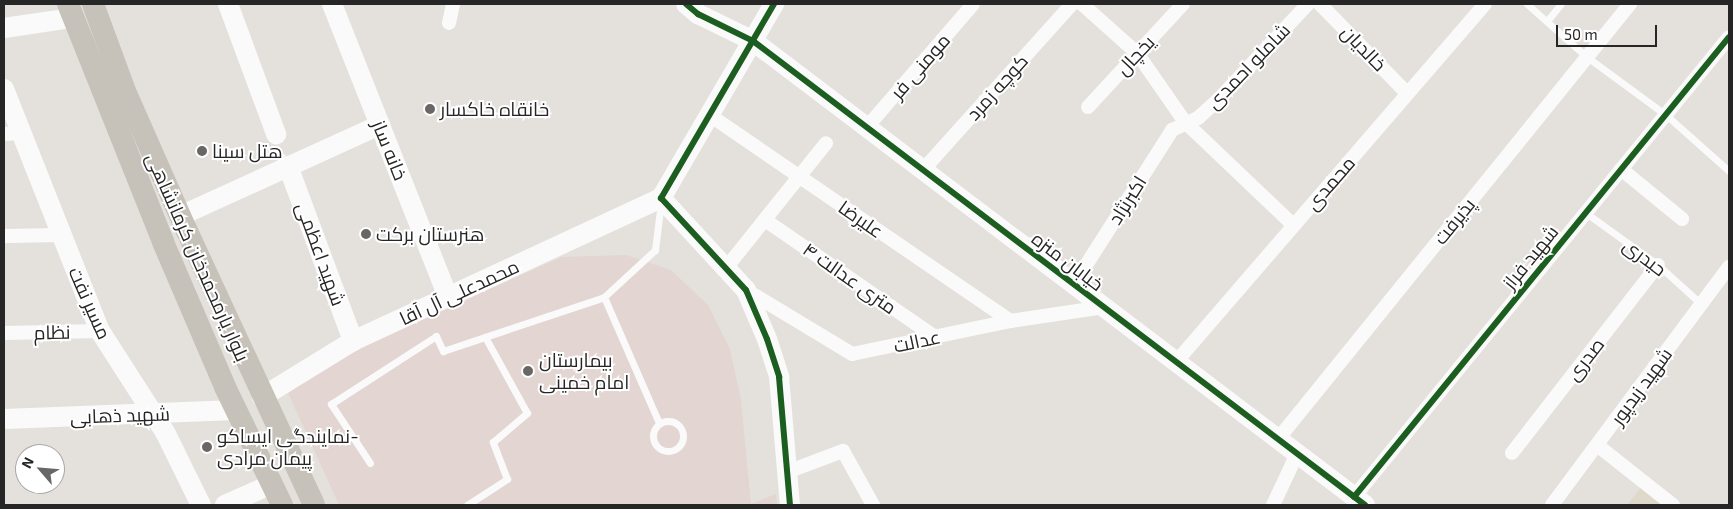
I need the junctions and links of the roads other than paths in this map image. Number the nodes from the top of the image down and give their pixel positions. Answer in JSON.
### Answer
{"nodes":[{"id":1,"x":93,"y":4,"type":"edge"},
{"id":2,"x":228,"y":4,"type":"edge"},
{"id":3,"x":332,"y":4,"type":"edge"},
{"id":4,"x":453,"y":4,"type":"edge"},
{"id":5,"x":686,"y":4,"type":"edge"},
{"id":6,"x":774,"y":4,"type":"edge"},
{"id":7,"x":973,"y":4,"type":"edge"},
{"id":8,"x":1072,"y":4,"type":"edge"},
{"id":9,"x":1082,"y":4,"type":"edge"},
{"id":10,"x":1183,"y":4,"type":"edge"},
{"id":11,"x":1308,"y":4,"type":"edge"},
{"id":12,"x":1320,"y":4,"type":"edge"},
{"id":13,"x":1484,"y":4,"type":"edge"},
{"id":14,"x":1526,"y":4,"type":"edge"},
{"id":15,"x":1561,"y":4,"type":"edge"},
{"id":16,"x":1630,"y":4,"type":"edge"},
{"id":17,"x":70,"y":11,"type":"edge"},
{"id":18,"x":1547,"y":21,"type":"junction"},
{"id":19,"x":449,"y":23,"type":"dead end"},
{"id":20,"x":4,"y":28,"type":"edge"},
{"id":21,"x":1729,"y":37,"type":"edge"},
{"id":22,"x":753,"y":41,"type":"junction"},
{"id":23,"x":1136,"y":53,"type":"junction"},
{"id":24,"x":1587,"y":57,"type":"junction"},
{"id":25,"x":4,"y":89,"type":"edge"},
{"id":26,"x":1407,"y":93,"type":"junction"},
{"id":27,"x":1088,"y":106,"type":"dead end"},
{"id":28,"x":1666,"y":115,"type":"junction"},
{"id":29,"x":711,"y":116,"type":"junction"},
{"id":30,"x":1185,"y":122,"type":"junction"},
{"id":31,"x":380,"y":125,"type":"junction"},
{"id":32,"x":867,"y":127,"type":"junction"},
{"id":33,"x":12,"y":133,"type":"edge"},
{"id":34,"x":276,"y":134,"type":"dead end"},
{"id":35,"x":826,"y":143,"type":"dead end"},
{"id":36,"x":288,"y":166,"type":"junction"},
{"id":37,"x":1621,"y":169,"type":"junction"},
{"id":38,"x":923,"y":170,"type":"junction"},
{"id":39,"x":1729,"y":171,"type":"edge"},
{"id":40,"x":800,"y":177,"type":"junction"},
{"id":41,"x":662,"y":198,"type":"junction"},
{"id":42,"x":1586,"y":213,"type":"junction"},
{"id":43,"x":180,"y":216,"type":"junction"},
{"id":44,"x":1682,"y":219,"type":"dead end"},
{"id":45,"x":765,"y":220,"type":"junction"},
{"id":46,"x":1293,"y":226,"type":"junction"},
{"id":47,"x":61,"y":235,"type":"junction"},
{"id":48,"x":4,"y":236,"type":"edge"},
{"id":49,"x":1658,"y":265,"type":"junction"},
{"id":50,"x":1729,"y":267,"type":"edge"},
{"id":51,"x":726,"y":268,"type":"junction"},
{"id":52,"x":1074,"y":284,"type":"junction"},
{"id":53,"x":746,"y":290,"type":"junction"},
{"id":54,"x":448,"y":297,"type":"junction"},
{"id":55,"x":604,"y":297,"type":"junction"},
{"id":56,"x":1701,"y":304,"type":"junction"},
{"id":57,"x":1104,"y":307,"type":"junction"},
{"id":58,"x":1010,"y":321,"type":"junction"},
{"id":59,"x":100,"y":332,"type":"junction"},
{"id":60,"x":4,"y":333,"type":"edge"},
{"id":61,"x":486,"y":336,"type":"junction"},
{"id":62,"x":935,"y":337,"type":"junction"},
{"id":63,"x":353,"y":341,"type":"junction"},
{"id":64,"x":1176,"y":362,"type":"junction"},
{"id":65,"x":262,"y":397,"type":"junction"},
{"id":66,"x":236,"y":410,"type":"junction"},
{"id":67,"x":154,"y":415,"type":"junction"},
{"id":68,"x":4,"y":419,"type":"edge"},
{"id":69,"x":659,"y":423,"type":"junction"},
{"id":70,"x":1278,"y":439,"type":"junction"},
{"id":71,"x":1597,"y":445,"type":"junction"},
{"id":72,"x":1512,"y":453,"type":"dead end"},
{"id":73,"x":1297,"y":454,"type":"junction"},
{"id":74,"x":370,"y":463,"type":"dead end"},
{"id":75,"x":787,"y":472,"type":"junction"},
{"id":76,"x":272,"y":484,"type":"junction"},
{"id":77,"x":1360,"y":501,"type":"edge"},
{"id":78,"x":201,"y":505,"type":"edge"},
{"id":79,"x":225,"y":505,"type":"edge"},
{"id":80,"x":282,"y":505,"type":"edge"},
{"id":81,"x":314,"y":505,"type":"edge"},
{"id":82,"x":467,"y":505,"type":"edge"},
{"id":83,"x":790,"y":505,"type":"edge"},
{"id":84,"x":873,"y":505,"type":"edge"},
{"id":85,"x":1273,"y":505,"type":"edge"},
{"id":86,"x":1552,"y":505,"type":"edge"},
{"id":87,"x":1673,"y":505,"type":"edge"}],
"edges":[{"from":1,"to":43,"type":"main road","name":"بلوار یارمحمدخان کرمانشاهی"},
{"from":2,"to":34,"type":"street"},
{"from":3,"to":31,"type":"street","name":"خانه ساز"},
{"from":4,"to":19,"type":"street"},
{"from":5,"to":22,"type":"street","name":"خیابان منزه"},
{"from":6,"to":22,"type":"street"},
{"from":7,"to":32,"type":"street","name":"مومنی فر"},
{"from":8,"to":38,"type":"street","name":"کوچه زمرد"},
{"from":9,"to":23,"type":"street"},
{"from":10,"to":23,"type":"street","name":"یخچال"},
{"from":11,"to":30,"type":"street","name":"شاملو احمدی"},
{"from":12,"to":26,"type":"street","name":"خالدیان"},
{"from":13,"to":26,"type":"street","name":"محمدی"},
{"from":14,"to":18,"type":"lane"},
{"from":15,"to":18,"type":"lane"},
{"from":16,"to":24,"type":"street","name":"پذیرفت"},
{"from":17,"to":20,"type":"street"},
{"from":17,"to":66,"type":"main road","name":"بلوار یارمحمدخان کرمانشاهی"},
{"from":18,"to":24,"type":"lane"},
{"from":21,"to":28,"type":"street","name":"شهید فراز"},
{"from":22,"to":29,"type":"street"},
{"from":22,"to":32,"type":"street","name":"خیابان منزه"},
{"from":23,"to":27,"type":"street","name":"یخچال"},
{"from":23,"to":30,"type":"street"},
{"from":24,"to":28,"type":"lane"},
{"from":24,"to":70,"type":"street","name":"پذیرفت"},
{"from":25,"to":33,"type":"street","name":"مسیر نفت"},
{"from":26,"to":46,"type":"street","name":"محمدی"},
{"from":28,"to":37,"type":"street","name":"شهید فراز"},
{"from":28,"to":39,"type":"lane"},
{"from":29,"to":40,"type":"street","name":"علیرضا"},
{"from":29,"to":41,"type":"street"},
{"from":30,"to":46,"type":"street"},
{"from":30,"to":52,"type":"street","name":"اکبرنژاد"},
{"from":31,"to":36,"type":"street"},
{"from":31,"to":54,"type":"street","name":"خانه ساز"},
{"from":32,"to":38,"type":"street","name":"خیابان منزه"},
{"from":33,"to":47,"type":"street","name":"مسیر نفت"},
{"from":35,"to":40,"type":"street"},
{"from":36,"to":43,"type":"street"},
{"from":36,"to":63,"type":"street","name":"شهید اعظمی"},
{"from":37,"to":42,"type":"street","name":"شهید فراز"},
{"from":37,"to":44,"type":"street"},
{"from":38,"to":52,"type":"street","name":"خیابان منزه"},
{"from":40,"to":45,"type":"street"},
{"from":40,"to":58,"type":"street","name":"علیرضا"},
{"from":41,"to":51,"type":"street"},
{"from":41,"to":54,"type":"street","name":"محمدعلی آل آقا"},
{"from":41,"to":55,"type":"lane"},
{"from":42,"to":49,"type":"lane","name":"حیدری"},
{"from":42,"to":77,"type":"street","name":"شهید فراز"},
{"from":43,"to":65,"type":"main road","name":"بلوار یارمحمدخان کرمانشاهی"},
{"from":45,"to":51,"type":"street"},
{"from":45,"to":62,"type":"street","name":"۴ متری عدالت"},
{"from":46,"to":64,"type":"street","name":"محمدی"},
{"from":47,"to":48,"type":"street"},
{"from":47,"to":59,"type":"street","name":"مسیر نفت"},
{"from":49,"to":56,"type":"lane","name":"حیدری"},
{"from":49,"to":72,"type":"street","name":"صدری"},
{"from":50,"to":56,"type":"street","name":"شهید زیدپور"},
{"from":51,"to":53,"type":"street"},
{"from":52,"to":57,"type":"street","name":"خیابان منزه"},
{"from":53,"to":62,"type":"street","name":"عدالت"},
{"from":53,"to":75,"type":"street"},
{"from":54,"to":63,"type":"street","name":"محمدعلی آل آقا"},
{"from":55,"to":61,"type":"lane"},
{"from":55,"to":69,"type":"lane"},
{"from":56,"to":71,"type":"street","name":"شهید زیدپور"},
{"from":57,"to":58,"type":"street","name":"عدالت"},
{"from":57,"to":64,"type":"street","name":"خیابان منزه"},
{"from":58,"to":62,"type":"street","name":"عدالت"},
{"from":59,"to":60,"type":"street","name":"نظام"},
{"from":59,"to":67,"type":"street","name":"مسیر نفت"},
{"from":61,"to":74,"type":"lane"},
{"from":61,"to":82,"type":"lane"},
{"from":63,"to":65,"type":"street","name":"محمدعلی آل آقا"},
{"from":64,"to":70,"type":"street","name":"خیابان منزه"},
{"from":65,"to":81,"type":"main road","name":"بلوار یارمحمدخان کرمانشاهی"},
{"from":66,"to":67,"type":"street","name":"شهید ذهابی"},
{"from":66,"to":76,"type":"main road","name":"بلوار یارمحمدخان کرمانشاهی"},
{"from":67,"to":68,"type":"street","name":"شهید ذهابی"},
{"from":67,"to":78,"type":"street","name":"مسیر نفت"},
{"from":69,"to":69,"type":"lane"},
{"from":70,"to":73,"type":"street","name":"خیابان منزه"},
{"from":71,"to":86,"type":"street","name":"شهید زیدپور"},
{"from":71,"to":87,"type":"street"},
{"from":73,"to":77,"type":"street","name":"خیابان منزه"},
{"from":73,"to":85,"type":"street"},
{"from":75,"to":83,"type":"street"},
{"from":75,"to":84,"type":"street"},
{"from":76,"to":79,"type":"street"},
{"from":76,"to":80,"type":"main road","name":"بلوار یارمحمدخان کرمانشاهی"}]}
